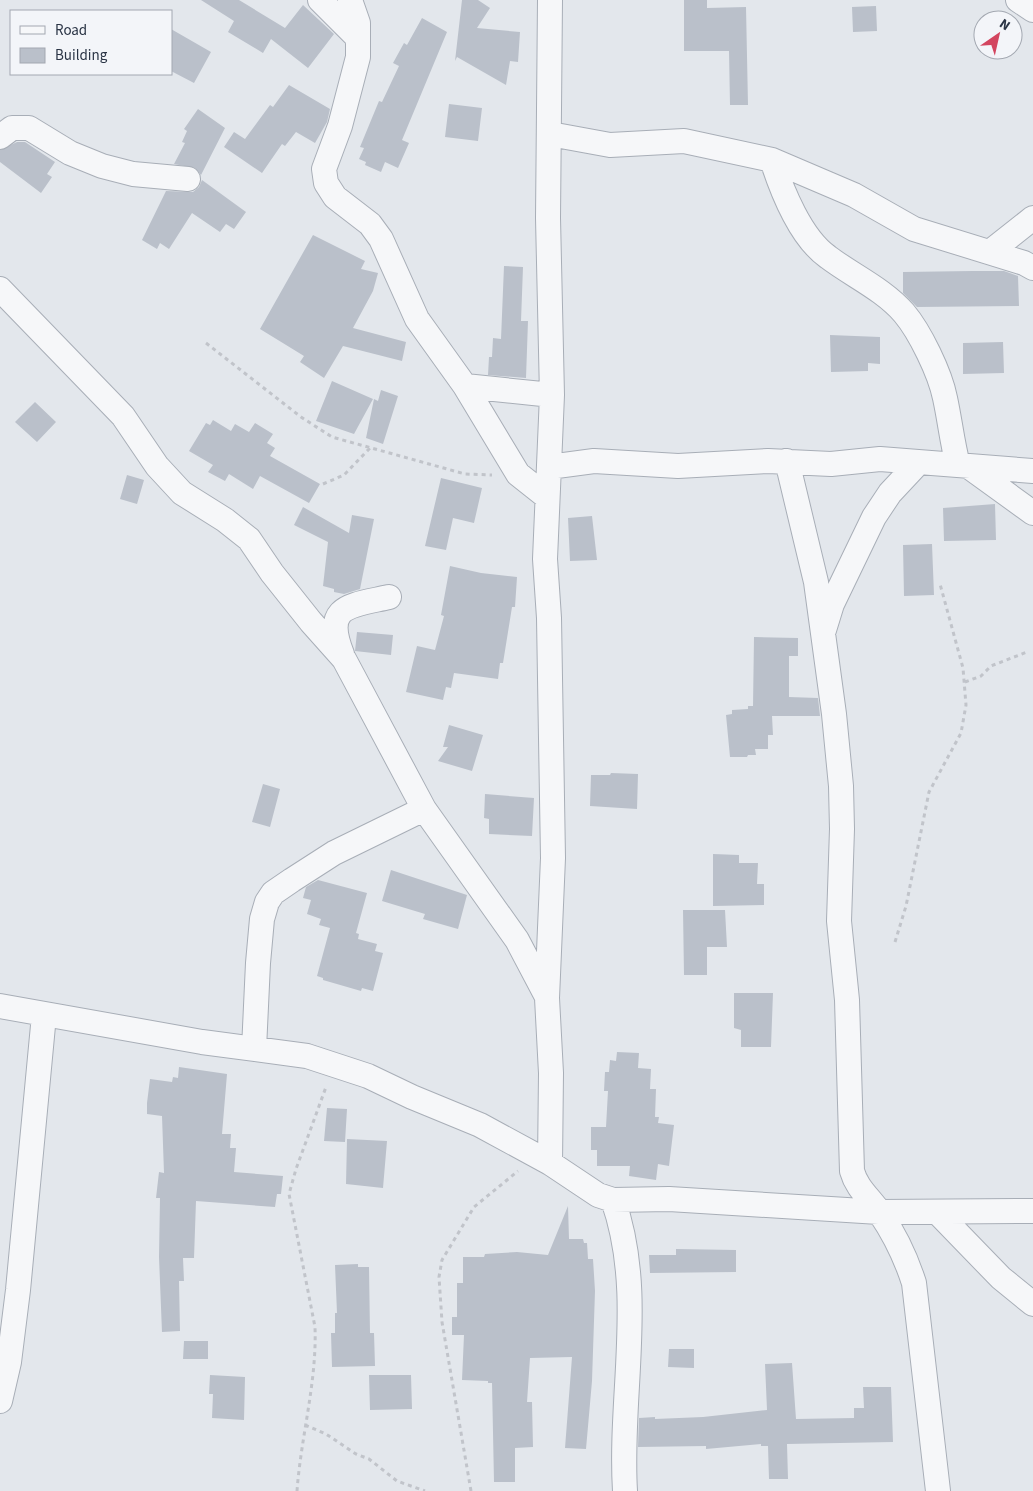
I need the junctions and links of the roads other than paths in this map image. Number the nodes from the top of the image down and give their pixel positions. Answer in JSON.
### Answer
{"nodes":[{"id":1,"x":320,"y":0,"type":"edge"},
{"id":2,"x":350,"y":0,"type":"edge"},
{"id":3,"x":1018,"y":0,"type":"edge"},
{"id":4,"x":544,"y":5,"type":"edge"},
{"id":5,"x":1033,"y":10,"type":"edge"},
{"id":6,"x":358,"y":38,"type":"junction"},
{"id":7,"x":550,"y":134,"type":"junction"},
{"id":8,"x":0,"y":137,"type":"edge"},
{"id":9,"x":772,"y":160,"type":"junction"},
{"id":10,"x":188,"y":178,"type":"dead end"},
{"id":11,"x":1033,"y":218,"type":"edge"},
{"id":12,"x":990,"y":252,"type":"junction"},
{"id":13,"x":1033,"y":268,"type":"edge"},
{"id":14,"x":0,"y":289,"type":"edge"},
{"id":15,"x":465,"y":386,"type":"junction"},
{"id":16,"x":552,"y":395,"type":"junction"},
{"id":17,"x":787,"y":461,"type":"junction"},
{"id":18,"x":920,"y":462,"type":"junction"},
{"id":19,"x":963,"y":465,"type":"junction"},
{"id":20,"x":549,"y":467,"type":"junction"},
{"id":21,"x":1033,"y":471,"type":"edge"},
{"id":22,"x":547,"y":497,"type":"junction"},
{"id":23,"x":1033,"y":513,"type":"edge"},
{"id":24,"x":388,"y":597,"type":"dead end"},
{"id":25,"x":823,"y":634,"type":"junction"},
{"id":26,"x":344,"y":659,"type":"junction"},
{"id":27,"x":424,"y":808,"type":"junction"},
{"id":28,"x":547,"y":998,"type":"junction"},
{"id":29,"x":0,"y":1006,"type":"edge"},
{"id":30,"x":44,"y":1015,"type":"junction"},
{"id":31,"x":254,"y":1049,"type":"junction"},
{"id":32,"x":545,"y":1160,"type":"junction"},
{"id":33,"x":613,"y":1200,"type":"junction"},
{"id":34,"x":1033,"y":1211,"type":"edge"},
{"id":35,"x":880,"y":1212,"type":"junction"},
{"id":36,"x":937,"y":1212,"type":"junction"},
{"id":37,"x":1033,"y":1304,"type":"edge"},
{"id":38,"x":0,"y":1401,"type":"edge"},
{"id":39,"x":625,"y":1491,"type":"edge"},
{"id":40,"x":938,"y":1491,"type":"edge"}],
"edges":[{"from":1,"to":6,"type":"street"},
{"from":2,"to":6,"type":"street"},
{"from":3,"to":5,"type":"street"},
{"from":4,"to":7,"type":"street"},
{"from":6,"to":15,"type":"street"},
{"from":7,"to":9,"type":"street"},
{"from":7,"to":16,"type":"street"},
{"from":8,"to":10,"type":"street"},
{"from":9,"to":12,"type":"street"},
{"from":9,"to":19,"type":"street"},
{"from":11,"to":12,"type":"street"},
{"from":12,"to":13,"type":"street"},
{"from":14,"to":26,"type":"street"},
{"from":15,"to":16,"type":"street"},
{"from":15,"to":22,"type":"street"},
{"from":16,"to":20,"type":"street"},
{"from":17,"to":18,"type":"street"},
{"from":17,"to":20,"type":"street"},
{"from":17,"to":25,"type":"street"},
{"from":18,"to":19,"type":"street"},
{"from":18,"to":25,"type":"street"},
{"from":19,"to":21,"type":"street"},
{"from":19,"to":23,"type":"street"},
{"from":20,"to":22,"type":"street"},
{"from":22,"to":28,"type":"street"},
{"from":24,"to":26,"type":"street"},
{"from":25,"to":35,"type":"street"},
{"from":26,"to":27,"type":"street"},
{"from":27,"to":28,"type":"street"},
{"from":27,"to":31,"type":"street"},
{"from":28,"to":32,"type":"street"},
{"from":29,"to":30,"type":"street"},
{"from":30,"to":31,"type":"street"},
{"from":30,"to":38,"type":"street"},
{"from":31,"to":32,"type":"street"},
{"from":32,"to":33,"type":"street"},
{"from":33,"to":35,"type":"street"},
{"from":33,"to":39,"type":"street"},
{"from":34,"to":36,"type":"street"},
{"from":35,"to":36,"type":"street"},
{"from":35,"to":40,"type":"street"},
{"from":36,"to":37,"type":"street"}]}
